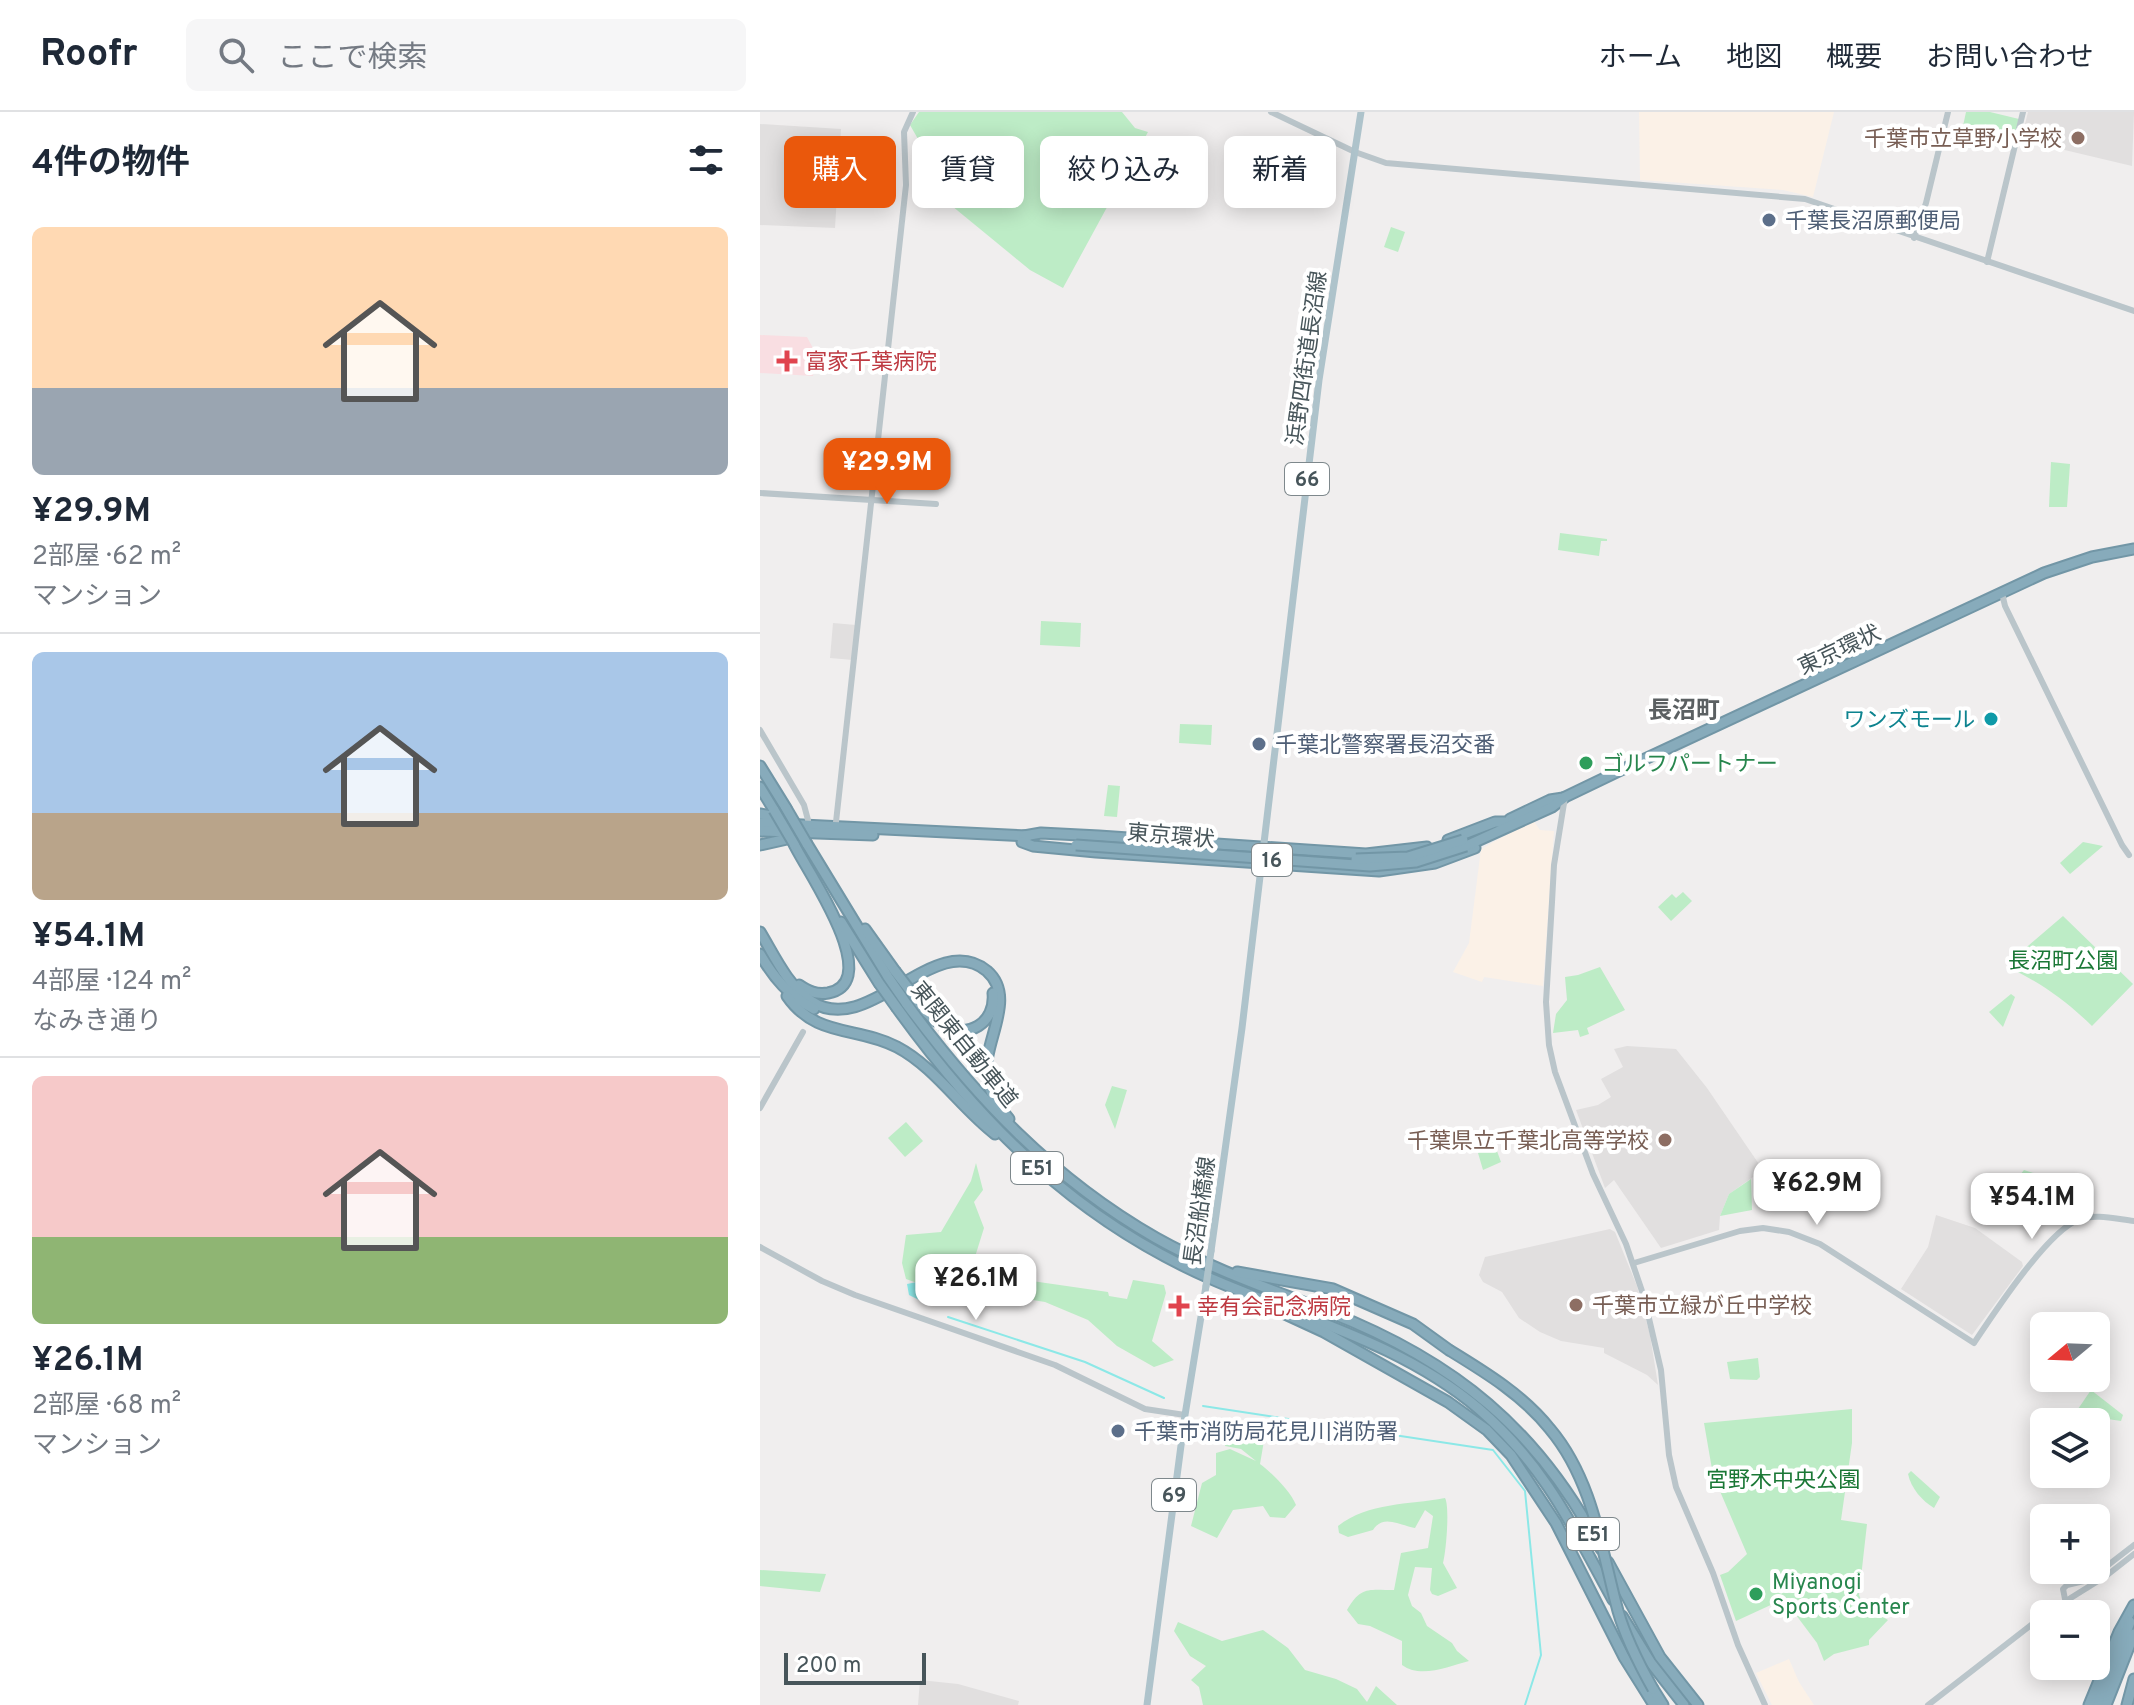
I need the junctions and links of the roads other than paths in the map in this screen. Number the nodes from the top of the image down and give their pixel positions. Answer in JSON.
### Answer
{"nodes":[{"id":1,"x":913,"y":112,"type":"edge"},
{"id":2,"x":1271,"y":112,"type":"edge"},
{"id":3,"x":1361,"y":112,"type":"edge"},
{"id":4,"x":1948,"y":112,"type":"edge"},
{"id":5,"x":2023,"y":112,"type":"edge"},
{"id":6,"x":1355,"y":152,"type":"junction"},
{"id":7,"x":1914,"y":238,"type":"junction"},
{"id":8,"x":1987,"y":262,"type":"junction"},
{"id":9,"x":2134,"y":311,"type":"edge"},
{"id":10,"x":760,"y":493,"type":"edge"},
{"id":11,"x":873,"y":500,"type":"junction"},
{"id":12,"x":936,"y":504,"type":"dead end"},
{"id":13,"x":2134,"y":549,"type":"edge"},
{"id":14,"x":2002,"y":593,"type":"junction"},
{"id":15,"x":760,"y":730,"type":"edge"},
{"id":16,"x":760,"y":766,"type":"edge"},
{"id":17,"x":760,"y":787,"type":"edge"},
{"id":18,"x":1565,"y":797,"type":"junction"},
{"id":19,"x":760,"y":814,"type":"edge"},
{"id":20,"x":808,"y":820,"type":"junction"},
{"id":21,"x":836,"y":822,"type":"junction"},
{"id":22,"x":760,"y":823,"type":"edge"},
{"id":23,"x":1506,"y":824,"type":"junction"},
{"id":24,"x":865,"y":828,"type":"junction"},
{"id":25,"x":760,"y":831,"type":"edge"},
{"id":26,"x":819,"y":833,"type":"junction"},
{"id":27,"x":1023,"y":839,"type":"junction"},
{"id":28,"x":794,"y":844,"type":"junction"},
{"id":29,"x":760,"y":845,"type":"edge"},
{"id":30,"x":1262,"y":848,"type":"junction"},
{"id":31,"x":2129,"y":855,"type":"dead end"},
{"id":32,"x":1260,"y":864,"type":"junction"},
{"id":33,"x":760,"y":932,"type":"edge"},
{"id":34,"x":760,"y":954,"type":"edge"},
{"id":35,"x":780,"y":965,"type":"junction"},
{"id":36,"x":770,"y":971,"type":"junction"},
{"id":37,"x":888,"y":977,"type":"junction"},
{"id":38,"x":906,"y":1003,"type":"junction"},
{"id":39,"x":803,"y":1032,"type":"dead end"},
{"id":40,"x":760,"y":1108,"type":"edge"},
{"id":41,"x":1029,"y":1161,"type":"junction"},
{"id":42,"x":1094,"y":1197,"type":"junction"},
{"id":43,"x":2134,"y":1221,"type":"edge"},
{"id":44,"x":760,"y":1247,"type":"edge"},
{"id":45,"x":1634,"y":1263,"type":"junction"},
{"id":46,"x":1218,"y":1269,"type":"junction"},
{"id":47,"x":1217,"y":1282,"type":"junction"},
{"id":48,"x":1185,"y":1415,"type":"junction"},
{"id":49,"x":2134,"y":1545,"type":"edge"},
{"id":50,"x":2134,"y":1554,"type":"edge"},
{"id":51,"x":2065,"y":1599,"type":"joint"},
{"id":52,"x":2134,"y":1605,"type":"edge"},
{"id":53,"x":2134,"y":1613,"type":"edge"},
{"id":54,"x":2030,"y":1626,"type":"edge"},
{"id":55,"x":2134,"y":1634,"type":"edge"},
{"id":56,"x":2133,"y":1683,"type":"edge"},
{"id":57,"x":1147,"y":1705,"type":"edge"},
{"id":58,"x":1654,"y":1705,"type":"edge"},
{"id":59,"x":1663,"y":1705,"type":"edge"},
{"id":60,"x":1684,"y":1705,"type":"edge"},
{"id":61,"x":1698,"y":1705,"type":"edge"},
{"id":62,"x":1765,"y":1705,"type":"edge"},
{"id":63,"x":1928,"y":1705,"type":"edge"},
{"id":64,"x":2089,"y":1705,"type":"edge"},
{"id":65,"x":2098,"y":1705,"type":"edge"},
{"id":66,"x":2106,"y":1705,"type":"edge"},
{"id":67,"x":2127,"y":1705,"type":"edge"}],
"edges":[{"from":1,"to":11,"type":"street"},
{"from":2,"to":6,"type":"street"},
{"from":3,"to":6,"type":"main road","name":"浜野四街道長沼線","number":"66"},
{"from":4,"to":7,"type":"street"},
{"from":5,"to":8,"type":"street"},
{"from":6,"to":7,"type":"street"},
{"from":6,"to":30,"type":"main road","name":"浜野四街道長沼線","number":"66"},
{"from":7,"to":8,"type":"street"},
{"from":8,"to":9,"type":"street"},
{"from":10,"to":11,"type":"street"},
{"from":11,"to":12,"type":"street"},
{"from":11,"to":21,"type":"street"},
{"from":13,"to":14,"type":"highway","name":"東京環状","number":"16"},
{"from":14,"to":18,"type":"highway","name":"東京環状","number":"16"},
{"from":14,"to":31,"type":"street"},
{"from":15,"to":20,"type":"street"},
{"from":16,"to":37,"type":"highway","bridge":true},
{"from":17,"to":28,"type":"highway","name":"東関東自動車道","number":"E51","bridge":true},
{"from":18,"to":23,"type":"highway","name":"東京環状","number":"16"},
{"from":18,"to":45,"type":"street"},
{"from":19,"to":20,"type":"highway"},
{"from":20,"to":21,"type":"highway"},
{"from":21,"to":24,"type":"highway"},
{"from":22,"to":24,"type":"highway","name":"東京環状","number":"16"},
{"from":23,"to":27,"type":"highway","name":"東京環状","number":"16","bridge":true},
{"from":23,"to":30,"type":"highway","number":"16"},
{"from":23,"to":32,"type":"highway"},
{"from":24,"to":27,"type":"highway","name":"東京環状","number":"16"},
{"from":25,"to":26,"type":"highway","name":"東京環状","number":"16"},
{"from":26,"to":27,"type":"highway","name":"東京環状","number":"16"},
{"from":26,"to":29,"type":"highway"},
{"from":27,"to":30,"type":"highway"},
{"from":27,"to":32,"type":"highway","number":"16"},
{"from":28,"to":35,"type":"highway"},
{"from":28,"to":37,"type":"highway","name":"東関東自動車道","number":"E51"},
{"from":30,"to":32,"type":"main road","name":"浜野四街道長沼線"},
{"from":32,"to":48,"type":"main road","name":"長沼船橋線","number":"69","bridge":true},
{"from":33,"to":35,"type":"highway"},
{"from":34,"to":36,"type":"highway"},
{"from":35,"to":42,"type":"highway"},
{"from":36,"to":38,"type":"highway"},
{"from":36,"to":41,"type":"highway"},
{"from":37,"to":38,"type":"highway","bridge":true},
{"from":37,"to":38,"type":"highway","name":"東関東自動車道","number":"E51","bridge":true},
{"from":38,"to":41,"type":"highway","name":"東関東自動車道","number":"E51"},
{"from":38,"to":42,"type":"highway","name":"東関東自動車道","number":"E51"},
{"from":39,"to":40,"type":"street"},
{"from":41,"to":47,"type":"highway","name":"東関東自動車道","number":"E51"},
{"from":42,"to":46,"type":"highway","name":"東関東自動車道","number":"E51"},
{"from":43,"to":45,"type":"street"},
{"from":44,"to":48,"type":"street"},
{"from":45,"to":62,"type":"street"},
{"from":46,"to":59,"type":"highway","bridge":true},
{"from":46,"to":61,"type":"highway","name":"東関東自動車道","number":"E51"},
{"from":47,"to":58,"type":"highway"},
{"from":47,"to":60,"type":"highway","name":"東関東自動車道","number":"E51"},
{"from":48,"to":57,"type":"main road","name":"長沼船橋線","number":"69"},
{"from":49,"to":51,"type":"street"},
{"from":50,"to":51,"type":"street"},
{"from":52,"to":64,"type":"highway"},
{"from":53,"to":65,"type":"highway"},
{"from":54,"to":63,"type":"street"},
{"from":55,"to":66,"type":"highway"},
{"from":56,"to":67,"type":"highway"}]}
